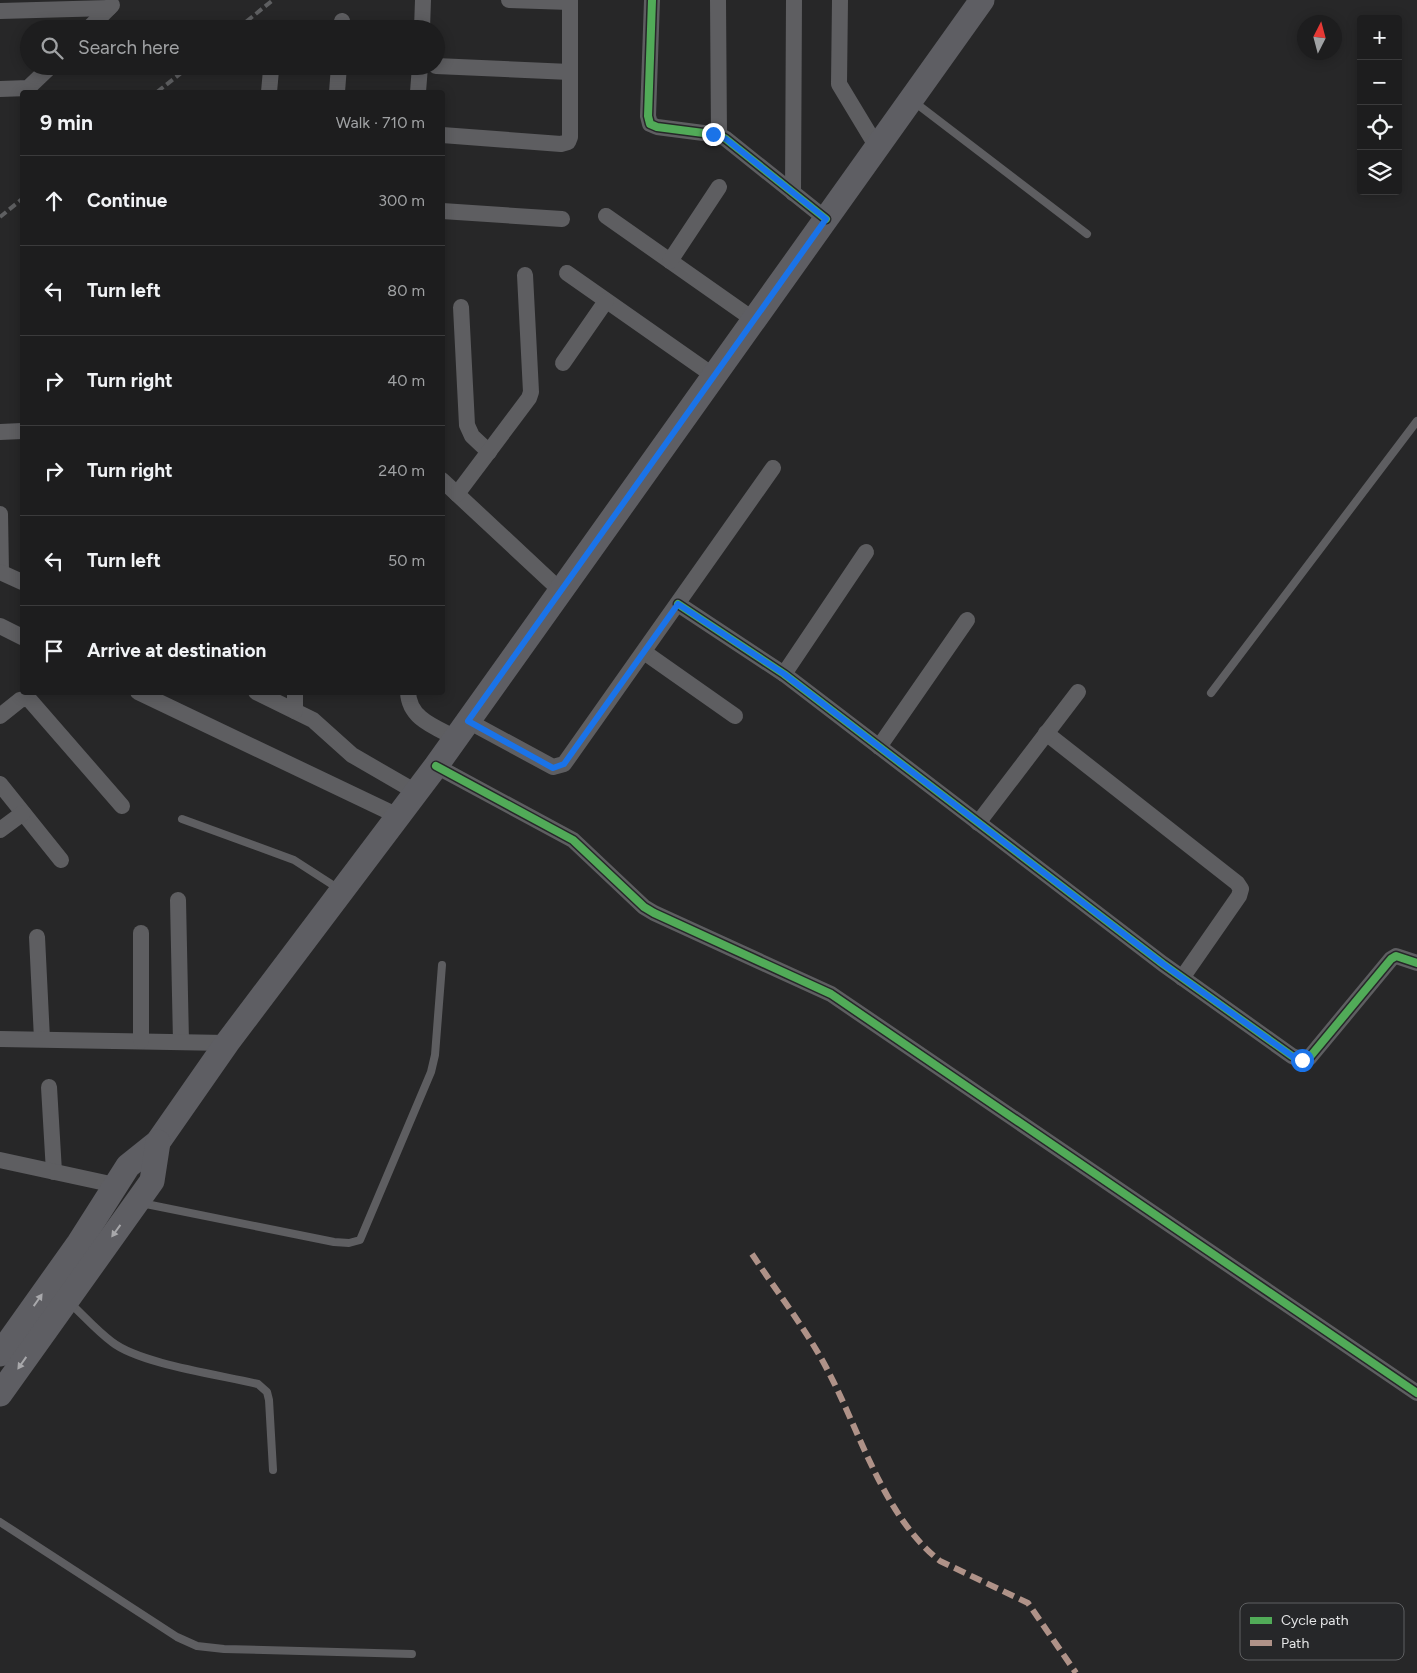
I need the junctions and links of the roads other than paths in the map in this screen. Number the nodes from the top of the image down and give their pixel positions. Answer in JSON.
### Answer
{"nodes":[{"id":1,"x":423,"y":0,"type":"edge"},
{"id":2,"x":509,"y":0,"type":"edge"},
{"id":3,"x":652,"y":0,"type":"edge"},
{"id":4,"x":718,"y":0,"type":"edge"},
{"id":5,"x":794,"y":0,"type":"edge"},
{"id":6,"x":840,"y":0,"type":"edge"},
{"id":7,"x":982,"y":0,"type":"edge"},
{"id":8,"x":570,"y":1,"type":"edge"},
{"id":9,"x":113,"y":4,"type":"edge"},
{"id":10,"x":0,"y":11,"type":"edge"},
{"id":11,"x":97,"y":20,"type":"edge"},
{"id":12,"x":422,"y":20,"type":"edge"},
{"id":13,"x":445,"y":66,"type":"edge"},
{"id":14,"x":570,"y":72,"type":"junction"},
{"id":15,"x":42,"y":75,"type":"edge"},
{"id":16,"x":271,"y":75,"type":"edge"},
{"id":17,"x":338,"y":75,"type":"edge"},
{"id":18,"x":419,"y":75,"type":"edge"},
{"id":19,"x":0,"y":89,"type":"edge"},
{"id":20,"x":269,"y":90,"type":"edge"},
{"id":21,"x":337,"y":90,"type":"edge"},
{"id":22,"x":418,"y":90,"type":"edge"},
{"id":23,"x":911,"y":100,"type":"junction"},
{"id":24,"x":445,"y":135,"type":"edge"},
{"id":25,"x":720,"y":135,"type":"junction"},
{"id":26,"x":877,"y":147,"type":"junction"},
{"id":27,"x":719,"y":187,"type":"dead end"},
{"id":28,"x":793,"y":193,"type":"junction"},
{"id":29,"x":445,"y":210,"type":"edge"},
{"id":30,"x":606,"y":216,"type":"dead end"},
{"id":31,"x":562,"y":219,"type":"dead end"},
{"id":32,"x":826,"y":219,"type":"junction"},
{"id":33,"x":1087,"y":234,"type":"dead end"},
{"id":34,"x":670,"y":261,"type":"junction"},
{"id":35,"x":567,"y":273,"type":"dead end"},
{"id":36,"x":525,"y":275,"type":"dead end"},
{"id":37,"x":606,"y":300,"type":"junction"},
{"id":38,"x":461,"y":307,"type":"dead end"},
{"id":39,"x":754,"y":320,"type":"junction"},
{"id":40,"x":563,"y":363,"type":"dead end"},
{"id":41,"x":714,"y":376,"type":"junction"},
{"id":42,"x":1417,"y":421,"type":"edge"},
{"id":43,"x":20,"y":431,"type":"edge"},
{"id":44,"x":0,"y":432,"type":"edge"},
{"id":45,"x":489,"y":452,"type":"junction"},
{"id":46,"x":773,"y":468,"type":"dead end"},
{"id":47,"x":445,"y":483,"type":"edge"},
{"id":48,"x":457,"y":494,"type":"junction"},
{"id":49,"x":0,"y":514,"type":"edge"},
{"id":50,"x":866,"y":552,"type":"dead end"},
{"id":51,"x":0,"y":572,"type":"edge"},
{"id":52,"x":20,"y":581,"type":"edge"},
{"id":53,"x":561,"y":591,"type":"junction"},
{"id":54,"x":678,"y":604,"type":"junction"},
{"id":55,"x":967,"y":620,"type":"dead end"},
{"id":56,"x":0,"y":626,"type":"edge"},
{"id":57,"x":20,"y":636,"type":"edge"},
{"id":58,"x":644,"y":652,"type":"junction"},
{"id":59,"x":784,"y":674,"type":"junction"},
{"id":60,"x":1078,"y":692,"type":"dead end"},
{"id":61,"x":1211,"y":693,"type":"dead end"},
{"id":62,"x":144,"y":695,"type":"edge"},
{"id":63,"x":262,"y":695,"type":"edge"},
{"id":64,"x":295,"y":695,"type":"edge"},
{"id":65,"x":408,"y":695,"type":"edge"},
{"id":66,"x":295,"y":711,"type":"junction"},
{"id":67,"x":0,"y":716,"type":"edge"},
{"id":68,"x":735,"y":716,"type":"dead end"},
{"id":69,"x":462,"y":730,"type":"junction"},
{"id":70,"x":1046,"y":733,"type":"junction"},
{"id":71,"x":879,"y":747,"type":"junction"},
{"id":72,"x":436,"y":766,"type":"junction"},
{"id":73,"x":0,"y":784,"type":"edge"},
{"id":74,"x":416,"y":792,"type":"junction"},
{"id":75,"x":122,"y":806,"type":"dead end"},
{"id":76,"x":23,"y":813,"type":"junction"},
{"id":77,"x":398,"y":816,"type":"junction"},
{"id":78,"x":182,"y":819,"type":"dead end"},
{"id":79,"x":978,"y":823,"type":"junction"},
{"id":80,"x":0,"y":830,"type":"edge"},
{"id":81,"x":61,"y":860,"type":"dead end"},
{"id":82,"x":342,"y":891,"type":"junction"},
{"id":83,"x":178,"y":900,"type":"dead end"},
{"id":84,"x":141,"y":933,"type":"dead end"},
{"id":85,"x":37,"y":937,"type":"dead end"},
{"id":86,"x":1417,"y":963,"type":"edge"},
{"id":87,"x":442,"y":965,"type":"dead end"},
{"id":88,"x":1182,"y":978,"type":"junction"},
{"id":89,"x":0,"y":1039,"type":"edge"},
{"id":90,"x":42,"y":1039,"type":"junction"},
{"id":91,"x":140,"y":1041,"type":"junction"},
{"id":92,"x":181,"y":1042,"type":"junction"},
{"id":93,"x":227,"y":1043,"type":"junction"},
{"id":94,"x":49,"y":1087,"type":"dead end"},
{"id":95,"x":158,"y":1142,"type":"junction"},
{"id":96,"x":0,"y":1160,"type":"edge"},
{"id":97,"x":54,"y":1172,"type":"junction"},
{"id":98,"x":116,"y":1185,"type":"junction"},
{"id":99,"x":137,"y":1202,"type":"junction"},
{"id":100,"x":67,"y":1300,"type":"junction"},
{"id":101,"x":0,"y":1354,"type":"edge"},
{"id":102,"x":1417,"y":1393,"type":"edge"},
{"id":103,"x":0,"y":1394,"type":"edge"},
{"id":104,"x":273,"y":1470,"type":"dead end"},
{"id":105,"x":0,"y":1522,"type":"edge"},
{"id":106,"x":412,"y":1654,"type":"dead end"}],
"edges":[{"from":1,"to":12,"type":"street"},
{"from":2,"to":8,"type":"street"},
{"from":3,"to":25,"type":"street"},
{"from":4,"to":25,"type":"street"},
{"from":5,"to":28,"type":"street"},
{"from":6,"to":26,"type":"street"},
{"from":7,"to":23,"type":"main road"},
{"from":8,"to":14,"type":"street"},
{"from":9,"to":10,"type":"street"},
{"from":9,"to":11,"type":"street"},
{"from":13,"to":14,"type":"street"},
{"from":14,"to":24,"type":"street"},
{"from":15,"to":19,"type":"street"},
{"from":16,"to":20,"type":"street"},
{"from":17,"to":21,"type":"street"},
{"from":18,"to":22,"type":"street"},
{"from":23,"to":26,"type":"main road"},
{"from":23,"to":33,"type":"lane"},
{"from":25,"to":28,"type":"street"},
{"from":26,"to":32,"type":"main road"},
{"from":27,"to":34,"type":"street"},
{"from":28,"to":32,"type":"street"},
{"from":29,"to":31,"type":"street"},
{"from":30,"to":34,"type":"street"},
{"from":32,"to":39,"type":"main road"},
{"from":34,"to":39,"type":"street"},
{"from":35,"to":37,"type":"street"},
{"from":36,"to":45,"type":"street"},
{"from":37,"to":40,"type":"street"},
{"from":37,"to":41,"type":"street"},
{"from":38,"to":45,"type":"street"},
{"from":39,"to":41,"type":"main road"},
{"from":41,"to":53,"type":"main road"},
{"from":42,"to":61,"type":"lane"},
{"from":43,"to":44,"type":"street"},
{"from":45,"to":48,"type":"street"},
{"from":46,"to":54,"type":"street"},
{"from":47,"to":48,"type":"street"},
{"from":48,"to":53,"type":"street"},
{"from":49,"to":51,"type":"street"},
{"from":50,"to":59,"type":"street"},
{"from":51,"to":52,"type":"street"},
{"from":53,"to":69,"type":"main road"},
{"from":54,"to":58,"type":"street"},
{"from":54,"to":59,"type":"street"},
{"from":55,"to":71,"type":"street"},
{"from":56,"to":57,"type":"street"},
{"from":58,"to":68,"type":"street"},
{"from":58,"to":69,"type":"street"},
{"from":59,"to":71,"type":"street"},
{"from":60,"to":70,"type":"street"},
{"from":62,"to":77,"type":"street"},
{"from":63,"to":66,"type":"street"},
{"from":64,"to":66,"type":"street"},
{"from":65,"to":69,"type":"street"},
{"from":66,"to":74,"type":"street"},
{"from":67,"to":75,"type":"street"},
{"from":69,"to":72,"type":"main road"},
{"from":70,"to":79,"type":"street"},
{"from":70,"to":88,"type":"street"},
{"from":71,"to":79,"type":"street"},
{"from":72,"to":74,"type":"main road"},
{"from":72,"to":102,"type":"street"},
{"from":73,"to":76,"type":"street"},
{"from":74,"to":77,"type":"main road"},
{"from":76,"to":80,"type":"street"},
{"from":76,"to":81,"type":"street"},
{"from":77,"to":82,"type":"main road"},
{"from":78,"to":82,"type":"lane"},
{"from":79,"to":88,"type":"street"},
{"from":82,"to":93,"type":"main road"},
{"from":83,"to":92,"type":"street"},
{"from":84,"to":91,"type":"street"},
{"from":85,"to":90,"type":"street"},
{"from":86,"to":88,"type":"street"},
{"from":87,"to":99,"type":"lane"},
{"from":89,"to":90,"type":"street"},
{"from":90,"to":91,"type":"street"},
{"from":91,"to":92,"type":"street"},
{"from":92,"to":93,"type":"street"},
{"from":93,"to":95,"type":"main road"},
{"from":94,"to":97,"type":"street"},
{"from":95,"to":98,"type":"main road"},
{"from":95,"to":99,"type":"main road"},
{"from":96,"to":97,"type":"street"},
{"from":97,"to":98,"type":"street"},
{"from":101,"to":98,"type":"main road","one_way":true},
{"from":99,"to":100,"type":"main road","one_way":true},
{"from":100,"to":103,"type":"main road","one_way":true},
{"from":100,"to":104,"type":"lane"},
{"from":105,"to":106,"type":"lane"}]}
